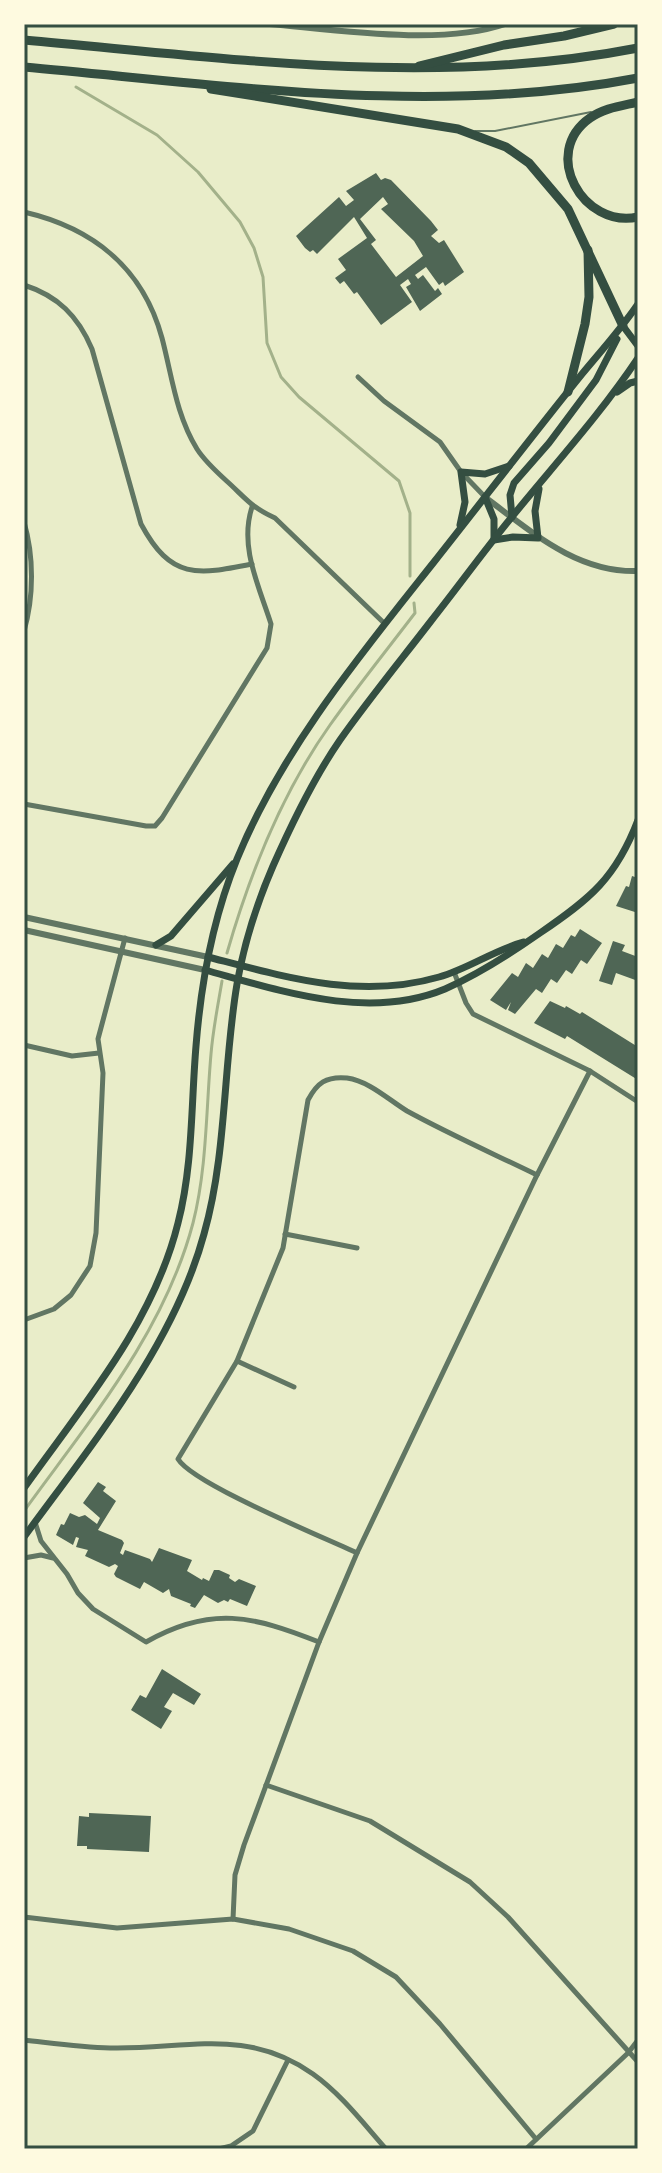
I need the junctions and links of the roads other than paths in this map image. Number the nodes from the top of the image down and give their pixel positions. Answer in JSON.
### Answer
{"nodes":[{"id":1,"x":270,"y":24,"type":"edge"},
{"id":2,"x":505,"y":24,"type":"edge"},
{"id":3,"x":614,"y":24,"type":"edge"},
{"id":4,"x":296,"y":25,"type":"edge"},
{"id":5,"x":24,"y":40,"type":"edge"},
{"id":6,"x":638,"y":48,"type":"edge"},
{"id":7,"x":24,"y":67,"type":"edge"},
{"id":8,"x":404,"y":69,"type":"junction"},
{"id":9,"x":153,"y":78,"type":"junction"},
{"id":10,"x":638,"y":78,"type":"edge"},
{"id":11,"x":638,"y":102,"type":"edge"},
{"id":12,"x":609,"y":108,"type":"junction"},
{"id":13,"x":458,"y":129,"type":"junction"},
{"id":14,"x":24,"y":212,"type":"edge"},
{"id":15,"x":638,"y":217,"type":"edge"},
{"id":16,"x":588,"y":250,"type":"junction"},
{"id":17,"x":24,"y":285,"type":"edge"},
{"id":18,"x":638,"y":304,"type":"edge"},
{"id":19,"x":623,"y":326,"type":"junction"},
{"id":20,"x":638,"y":346,"type":"edge"},
{"id":21,"x":638,"y":358,"type":"edge"},
{"id":22,"x":358,"y":377,"type":"dead end"},
{"id":23,"x":638,"y":381,"type":"edge"},
{"id":24,"x":568,"y":392,"type":"junction"},
{"id":25,"x":612,"y":395,"type":"junction"},
{"id":26,"x":511,"y":466,"type":"junction"},
{"id":27,"x":461,"y":472,"type":"junction"},
{"id":28,"x":540,"y":485,"type":"junction"},
{"id":29,"x":485,"y":497,"type":"junction"},
{"id":30,"x":252,"y":507,"type":"junction"},
{"id":31,"x":512,"y":517,"type":"junction"},
{"id":32,"x":24,"y":522,"type":"edge"},
{"id":33,"x":460,"y":530,"type":"junction"},
{"id":34,"x":538,"y":538,"type":"junction"},
{"id":35,"x":494,"y":540,"type":"junction"},
{"id":36,"x":252,"y":564,"type":"junction"},
{"id":37,"x":638,"y":571,"type":"edge"},
{"id":38,"x":385,"y":624,"type":"junction"},
{"id":39,"x":24,"y":631,"type":"edge"},
{"id":40,"x":24,"y":804,"type":"edge"},
{"id":41,"x":638,"y":820,"type":"edge"},
{"id":42,"x":237,"y":859,"type":"junction"},
{"id":43,"x":24,"y":917,"type":"edge"},
{"id":44,"x":24,"y":930,"type":"edge"},
{"id":45,"x":125,"y":938,"type":"junction"},
{"id":46,"x":530,"y":940,"type":"junction"},
{"id":47,"x":156,"y":945,"type":"junction"},
{"id":48,"x":122,"y":950,"type":"junction"},
{"id":49,"x":208,"y":957,"type":"junction"},
{"id":50,"x":241,"y":966,"type":"junction"},
{"id":51,"x":205,"y":970,"type":"junction"},
{"id":52,"x":453,"y":971,"type":"junction"},
{"id":53,"x":238,"y":979,"type":"junction"},
{"id":54,"x":458,"y":983,"type":"junction"},
{"id":55,"x":357,"y":988,"type":"junction"},
{"id":56,"x":356,"y":1003,"type":"junction"},
{"id":57,"x":24,"y":1045,"type":"edge"},
{"id":58,"x":99,"y":1053,"type":"junction"},
{"id":59,"x":590,"y":1071,"type":"junction"},
{"id":60,"x":638,"y":1102,"type":"edge"},
{"id":61,"x":537,"y":1175,"type":"junction"},
{"id":62,"x":285,"y":1234,"type":"junction"},
{"id":63,"x":357,"y":1248,"type":"dead end"},
{"id":64,"x":24,"y":1320,"type":"edge"},
{"id":65,"x":237,"y":1361,"type":"junction"},
{"id":66,"x":294,"y":1387,"type":"dead end"},
{"id":67,"x":24,"y":1488,"type":"edge"},
{"id":68,"x":35,"y":1522,"type":"junction"},
{"id":69,"x":24,"y":1537,"type":"edge"},
{"id":70,"x":357,"y":1553,"type":"junction"},
{"id":71,"x":24,"y":1558,"type":"edge"},
{"id":72,"x":54,"y":1559,"type":"junction"},
{"id":73,"x":319,"y":1642,"type":"junction"},
{"id":74,"x":266,"y":1785,"type":"junction"},
{"id":75,"x":24,"y":1917,"type":"edge"},
{"id":76,"x":233,"y":1919,"type":"junction"},
{"id":77,"x":24,"y":2040,"type":"edge"},
{"id":78,"x":638,"y":2040,"type":"edge"},
{"id":79,"x":628,"y":2053,"type":"junction"},
{"id":80,"x":288,"y":2059,"type":"junction"},
{"id":81,"x":638,"y":2062,"type":"edge"},
{"id":82,"x":536,"y":2139,"type":"junction"},
{"id":83,"x":219,"y":2149,"type":"edge"},
{"id":84,"x":386,"y":2149,"type":"edge"},
{"id":85,"x":526,"y":2149,"type":"edge"}],
"edges":[{"from":1,"to":4,"type":"street"},
{"from":2,"to":4,"type":"street"},
{"from":3,"to":8,"type":"highway"},
{"from":5,"to":8,"type":"highway"},
{"from":6,"to":8,"type":"highway"},
{"from":7,"to":9,"type":"highway"},
{"from":9,"to":10,"type":"highway"},
{"from":9,"to":13,"type":"highway"},
{"from":11,"to":12,"type":"highway"},
{"from":12,"to":13,"type":"lane"},
{"from":12,"to":15,"type":"highway"},
{"from":13,"to":16,"type":"highway"},
{"from":14,"to":30,"type":"street"},
{"from":16,"to":19,"type":"highway"},
{"from":16,"to":24,"type":"highway"},
{"from":17,"to":36,"type":"street"},
{"from":18,"to":19,"type":"main road"},
{"from":19,"to":20,"type":"main road"},
{"from":19,"to":24,"type":"main road"},
{"from":19,"to":31,"type":"main road"},
{"from":21,"to":25,"type":"main road"},
{"from":22,"to":27,"type":"street"},
{"from":23,"to":25,"type":"main road"},
{"from":24,"to":26,"type":"main road"},
{"from":25,"to":28,"type":"main road"},
{"from":26,"to":27,"type":"main road"},
{"from":26,"to":29,"type":"main road"},
{"from":27,"to":29,"type":"street"},
{"from":27,"to":33,"type":"main road"},
{"from":28,"to":31,"type":"main road"},
{"from":28,"to":34,"type":"main road"},
{"from":29,"to":31,"type":"street"},
{"from":29,"to":33,"type":"main road"},
{"from":29,"to":35,"type":"main road"},
{"from":30,"to":36,"type":"street"},
{"from":30,"to":38,"type":"street"},
{"from":31,"to":34,"type":"street"},
{"from":31,"to":35,"type":"main road"},
{"from":32,"to":39,"type":"street"},
{"from":33,"to":38,"type":"main road"},
{"from":34,"to":35,"type":"main road"},
{"from":34,"to":37,"type":"street"},
{"from":35,"to":50,"type":"main road"},
{"from":36,"to":40,"type":"street"},
{"from":38,"to":42,"type":"main road"},
{"from":41,"to":46,"type":"main road"},
{"from":42,"to":47,"type":"main road"},
{"from":42,"to":49,"type":"main road"},
{"from":43,"to":45,"type":"street"},
{"from":44,"to":48,"type":"street"},
{"from":45,"to":47,"type":"street"},
{"from":45,"to":48,"type":"street"},
{"from":46,"to":52,"type":"main road"},
{"from":46,"to":54,"type":"main road"},
{"from":47,"to":49,"type":"street"},
{"from":48,"to":51,"type":"street"},
{"from":48,"to":58,"type":"street"},
{"from":49,"to":50,"type":"main road"},
{"from":49,"to":51,"type":"main road"},
{"from":50,"to":53,"type":"main road"},
{"from":50,"to":55,"type":"main road"},
{"from":51,"to":53,"type":"main road"},
{"from":51,"to":67,"type":"main road"},
{"from":52,"to":54,"type":"street"},
{"from":52,"to":55,"type":"main road"},
{"from":53,"to":56,"type":"main road"},
{"from":53,"to":68,"type":"main road"},
{"from":54,"to":56,"type":"main road"},
{"from":54,"to":59,"type":"street"},
{"from":55,"to":56,"type":"main road"},
{"from":57,"to":58,"type":"street"},
{"from":58,"to":64,"type":"street"},
{"from":59,"to":60,"type":"street"},
{"from":59,"to":61,"type":"street"},
{"from":61,"to":62,"type":"street"},
{"from":61,"to":70,"type":"street"},
{"from":62,"to":63,"type":"street"},
{"from":62,"to":65,"type":"street"},
{"from":65,"to":66,"type":"street"},
{"from":65,"to":70,"type":"street"},
{"from":68,"to":69,"type":"main road"},
{"from":68,"to":72,"type":"street"},
{"from":70,"to":73,"type":"street"},
{"from":71,"to":72,"type":"street"},
{"from":72,"to":73,"type":"street"},
{"from":73,"to":74,"type":"street"},
{"from":74,"to":76,"type":"street"},
{"from":74,"to":79,"type":"street"},
{"from":75,"to":76,"type":"street"},
{"from":76,"to":82,"type":"street"},
{"from":77,"to":80,"type":"street"},
{"from":78,"to":79,"type":"street"},
{"from":79,"to":81,"type":"street"},
{"from":79,"to":82,"type":"street"},
{"from":80,"to":83,"type":"street"},
{"from":80,"to":84,"type":"street"},
{"from":82,"to":85,"type":"street"}]}
